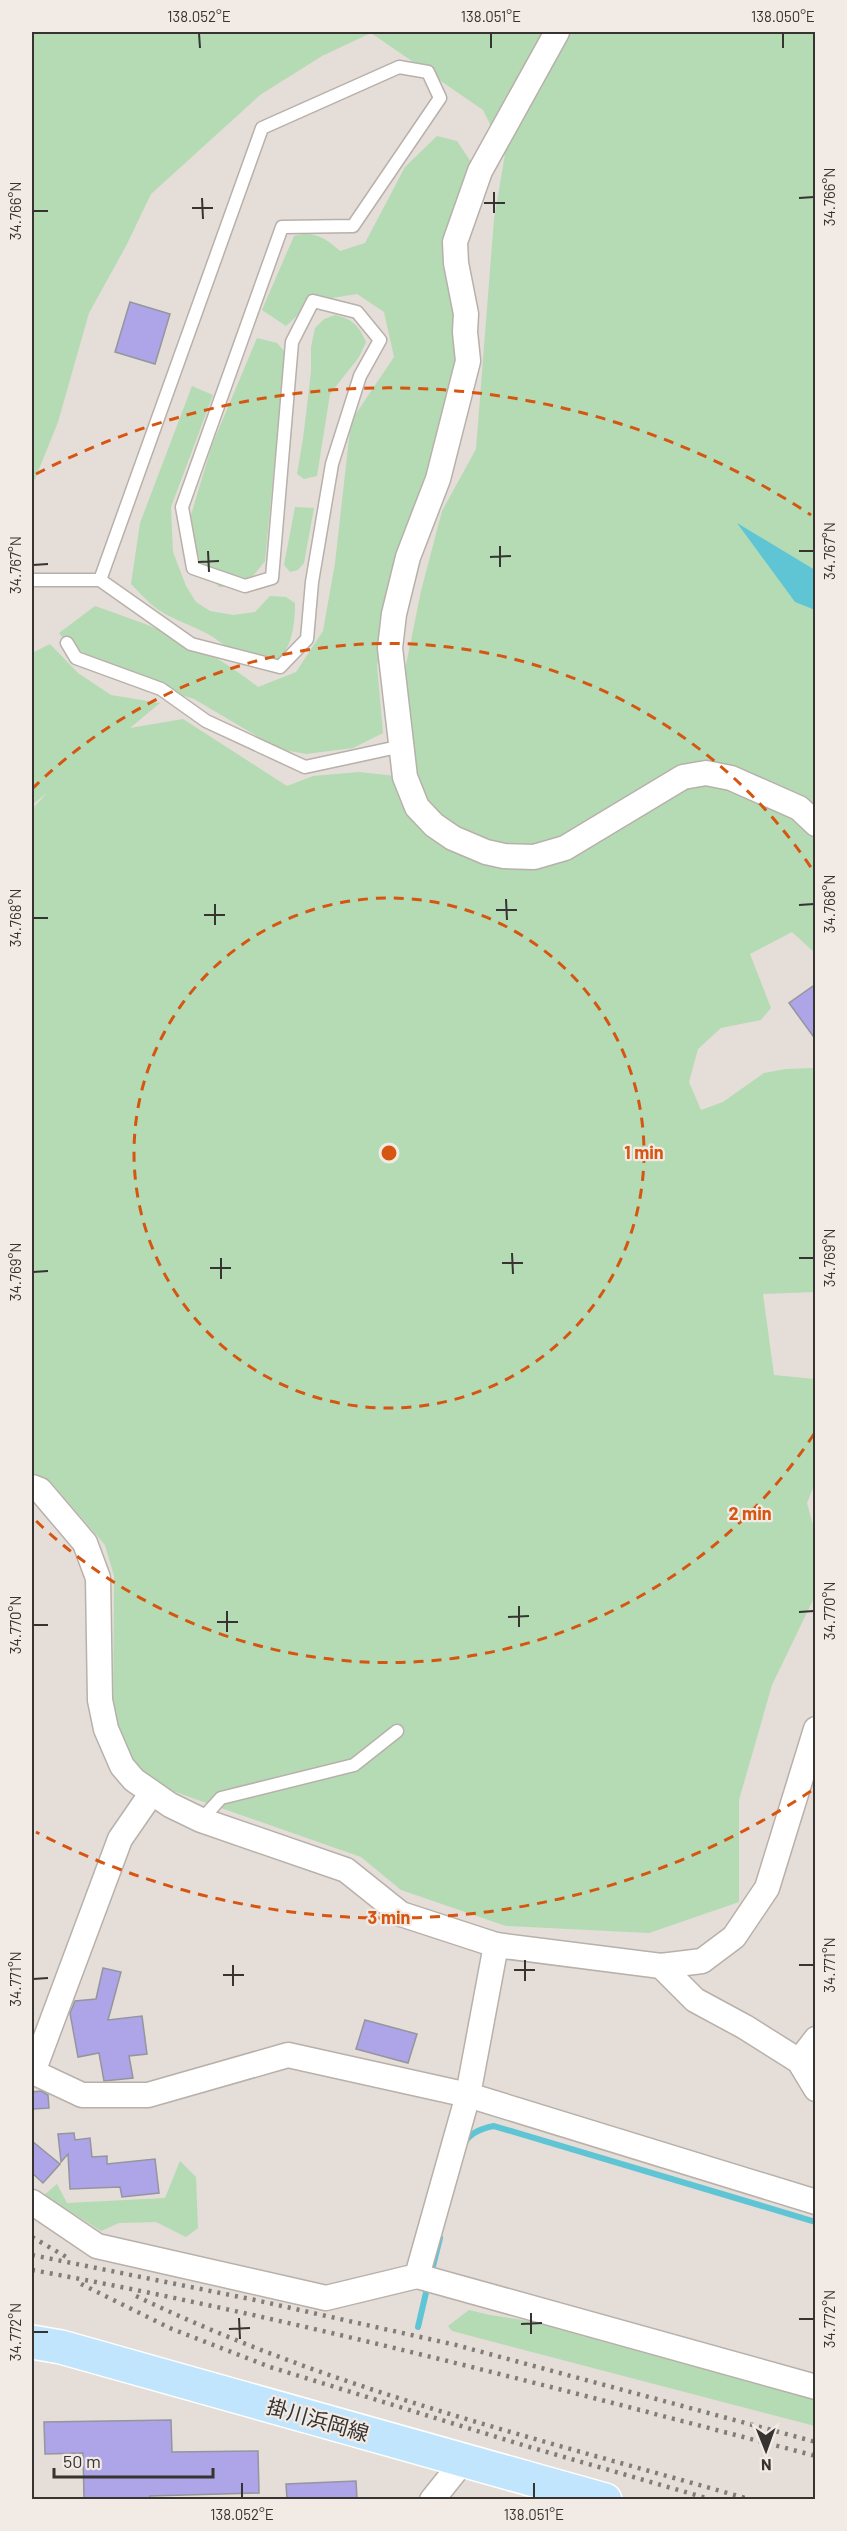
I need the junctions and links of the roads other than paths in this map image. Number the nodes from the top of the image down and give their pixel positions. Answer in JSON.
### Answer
{"nodes":[{"id":1,"x":557,"y":32,"type":"edge"},
{"id":2,"x":32,"y":580,"type":"edge"},
{"id":3,"x":100,"y":580,"type":"junction"},
{"id":4,"x":67,"y":643,"type":"dead end"},
{"id":5,"x":402,"y":746,"type":"junction"},
{"id":6,"x":816,"y":824,"type":"edge"},
{"id":7,"x":32,"y":1486,"type":"edge"},
{"id":8,"x":816,"y":1729,"type":"edge"},
{"id":9,"x":397,"y":1731,"type":"dead end"},
{"id":10,"x":151,"y":1794,"type":"junction"},
{"id":11,"x":201,"y":1820,"type":"junction"},
{"id":12,"x":496,"y":1945,"type":"junction"},
{"id":13,"x":661,"y":1966,"type":"junction"},
{"id":14,"x":816,"y":2039,"type":"edge"},
{"id":15,"x":799,"y":2061,"type":"junction"},
{"id":16,"x":32,"y":2074,"type":"edge"},
{"id":17,"x":816,"y":2089,"type":"edge"},
{"id":18,"x":468,"y":2095,"type":"junction"},
{"id":19,"x":32,"y":2202,"type":"edge"},
{"id":20,"x":816,"y":2202,"type":"edge"},
{"id":21,"x":417,"y":2276,"type":"junction"},
{"id":22,"x":32,"y":2342,"type":"edge"},
{"id":23,"x":816,"y":2387,"type":"edge"},
{"id":24,"x":464,"y":2460,"type":"junction"},
{"id":25,"x":432,"y":2499,"type":"edge"},
{"id":26,"x":605,"y":2499,"type":"edge"}],
"edges":[{"from":1,"to":5,"type":"street"},
{"from":2,"to":3,"type":"lane"},
{"from":3,"to":3,"type":"lane"},
{"from":4,"to":5,"type":"lane"},
{"from":5,"to":6,"type":"street"},
{"from":7,"to":10,"type":"street"},
{"from":8,"to":13,"type":"street"},
{"from":9,"to":11,"type":"lane"},
{"from":10,"to":11,"type":"street"},
{"from":10,"to":16,"type":"street"},
{"from":11,"to":12,"type":"street"},
{"from":12,"to":13,"type":"street"},
{"from":12,"to":18,"type":"street"},
{"from":13,"to":15,"type":"street"},
{"from":14,"to":15,"type":"street"},
{"from":15,"to":17,"type":"street"},
{"from":16,"to":18,"type":"street"},
{"from":18,"to":20,"type":"street"},
{"from":18,"to":21,"type":"street"},
{"from":19,"to":21,"type":"street"},
{"from":21,"to":23,"type":"street"},
{"from":22,"to":24,"type":"main road","name":"掛川浜岡線"},
{"from":24,"to":25,"type":"street"},
{"from":24,"to":26,"type":"main road","name":"掛川浜岡線"}]}
